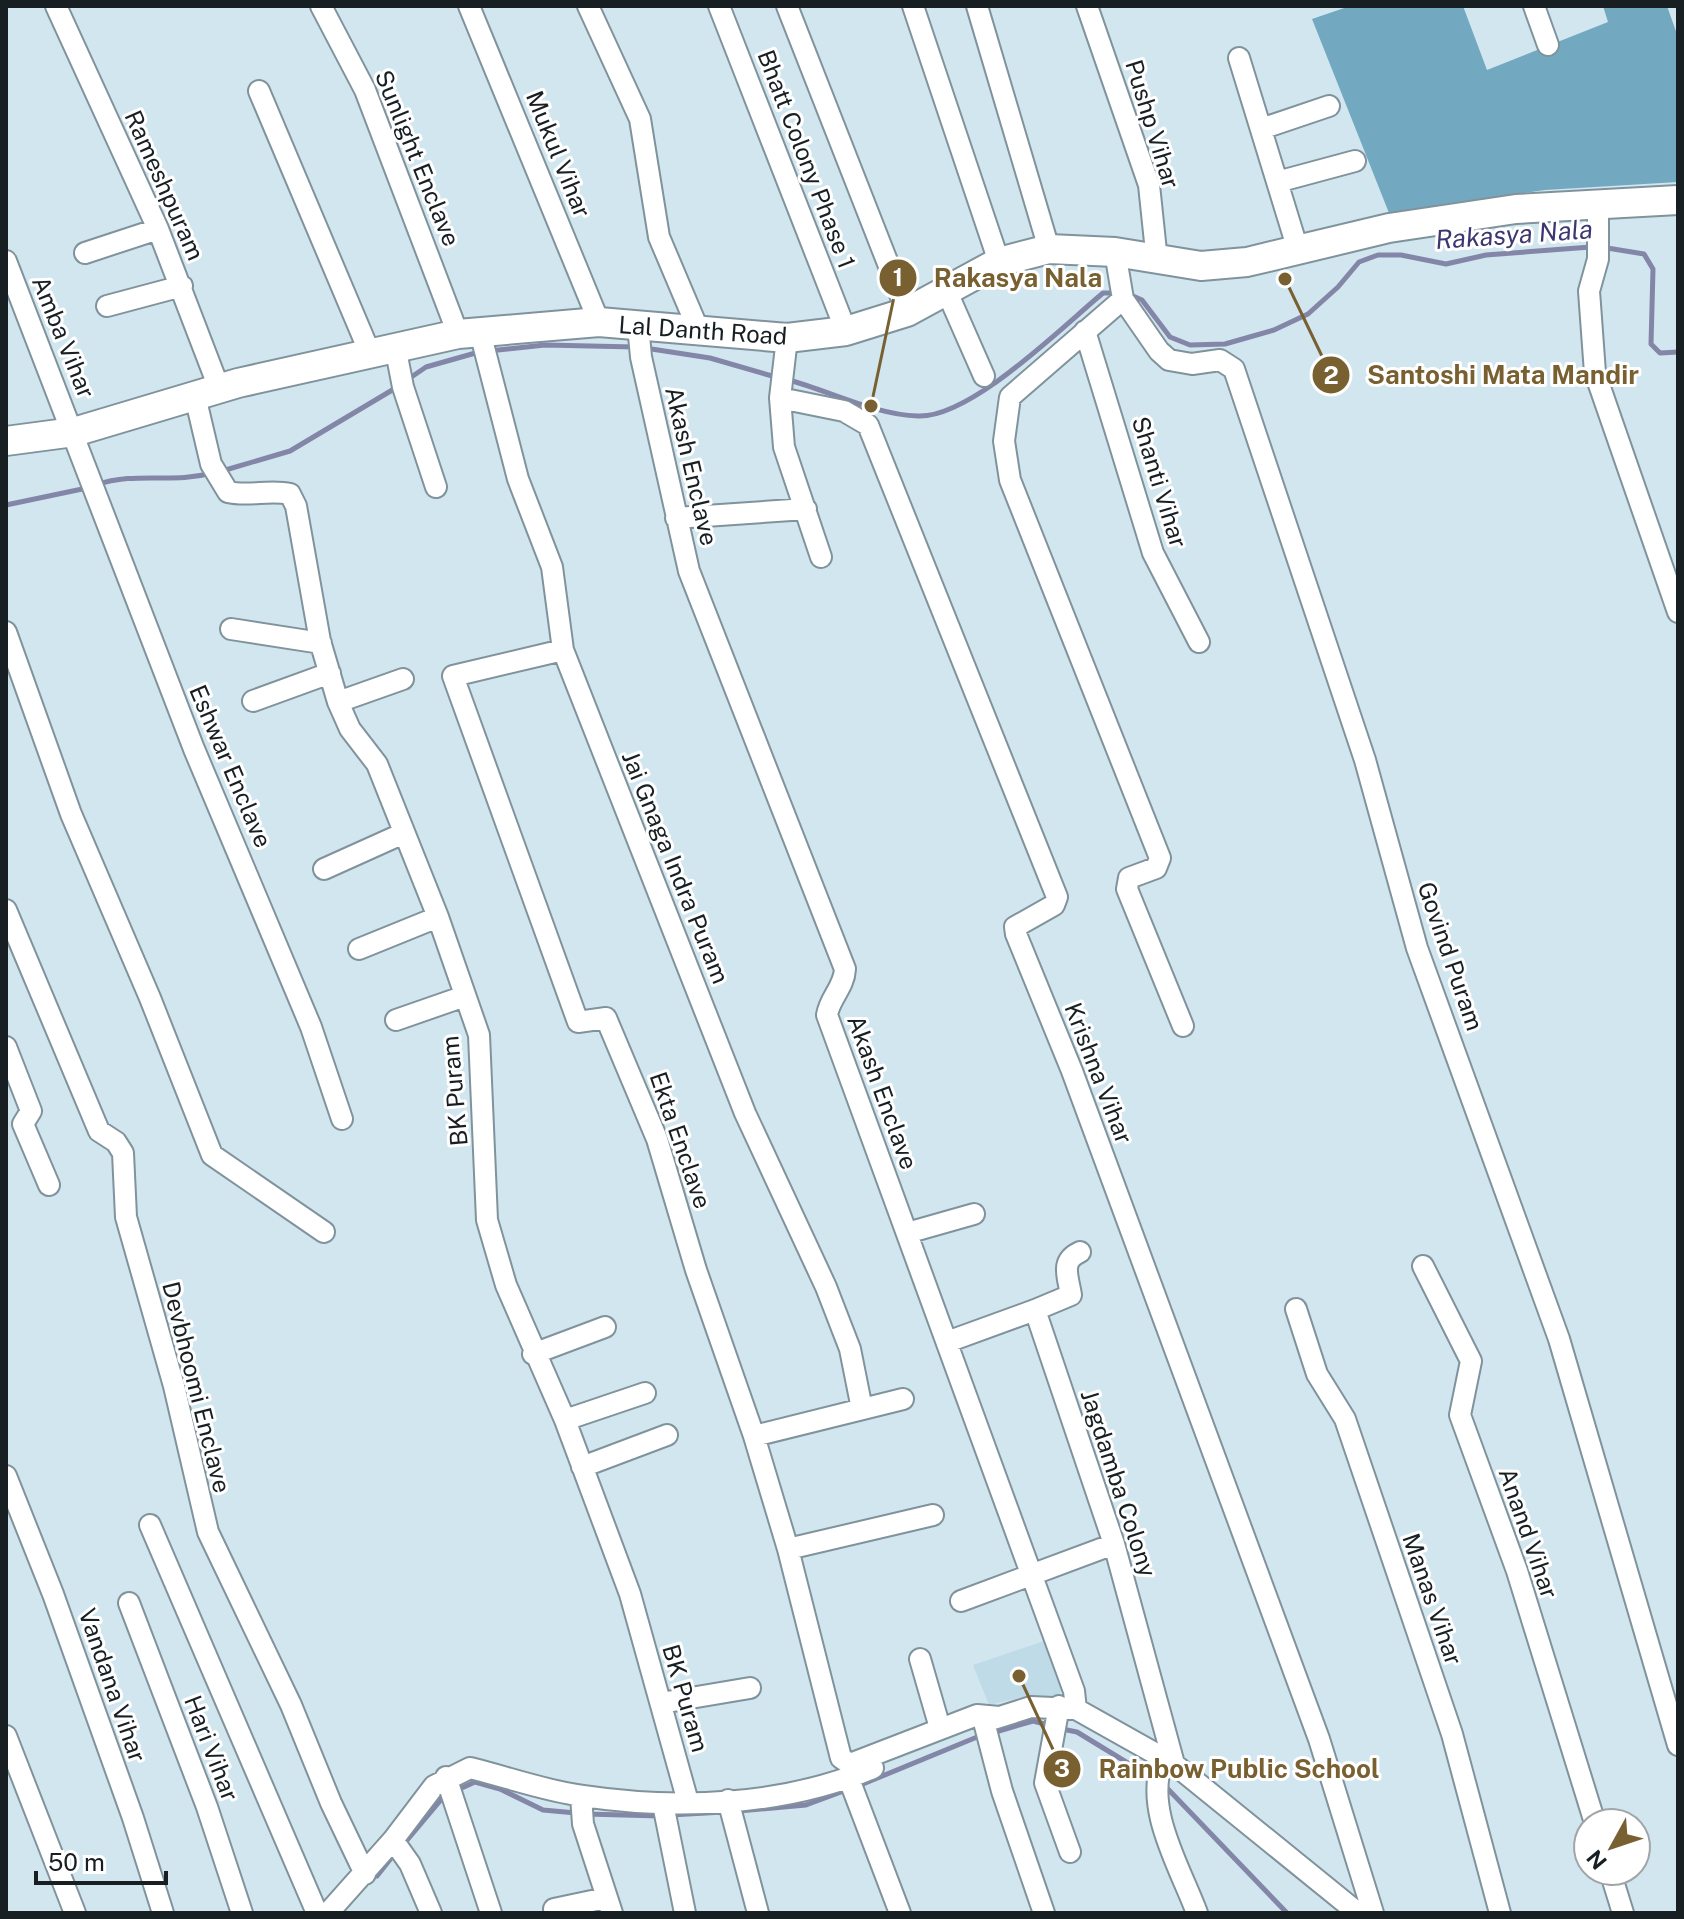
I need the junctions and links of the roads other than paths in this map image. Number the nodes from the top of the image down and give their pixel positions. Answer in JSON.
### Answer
{"nodes":[{"id":1,"x":56,"y":6,"type":"edge"},
{"id":2,"x":321,"y":6,"type":"edge"},
{"id":3,"x":469,"y":6,"type":"edge"},
{"id":4,"x":588,"y":6,"type":"edge"},
{"id":5,"x":719,"y":6,"type":"edge"},
{"id":6,"x":787,"y":6,"type":"edge"},
{"id":7,"x":913,"y":6,"type":"edge"},
{"id":8,"x":977,"y":6,"type":"edge"},
{"id":9,"x":1087,"y":6,"type":"edge"},
{"id":10,"x":1534,"y":6,"type":"edge"},
{"id":11,"x":1548,"y":45,"type":"dead end"},
{"id":12,"x":1239,"y":58,"type":"dead end"},
{"id":13,"x":259,"y":91,"type":"dead end"},
{"id":14,"x":1329,"y":106,"type":"dead end"},
{"id":15,"x":1261,"y":129,"type":"junction"},
{"id":16,"x":1355,"y":161,"type":"dead end"},
{"id":17,"x":1277,"y":182,"type":"junction"},
{"id":18,"x":1678,"y":200,"type":"edge"},
{"id":19,"x":1598,"y":205,"type":"junction"},
{"id":20,"x":158,"y":229,"type":"junction"},
{"id":21,"x":1049,"y":249,"type":"junction"},
{"id":22,"x":1298,"y":250,"type":"junction"},
{"id":23,"x":85,"y":253,"type":"dead end"},
{"id":24,"x":6,"y":261,"type":"edge"},
{"id":25,"x":1157,"y":261,"type":"junction"},
{"id":26,"x":999,"y":262,"type":"junction"},
{"id":27,"x":1119,"y":277,"type":"junction"},
{"id":28,"x":182,"y":286,"type":"junction"},
{"id":29,"x":947,"y":292,"type":"junction"},
{"id":30,"x":107,"y":306,"type":"dead end"},
{"id":31,"x":907,"y":312,"type":"junction"},
{"id":32,"x":599,"y":322,"type":"junction"},
{"id":33,"x":698,"y":329,"type":"junction"},
{"id":34,"x":846,"y":331,"type":"junction"},
{"id":35,"x":1085,"y":331,"type":"junction"},
{"id":36,"x":787,"y":338,"type":"junction"},
{"id":37,"x":476,"y":341,"type":"junction"},
{"id":38,"x":639,"y":341,"type":"junction"},
{"id":39,"x":382,"y":349,"type":"junction"},
{"id":40,"x":984,"y":376,"type":"dead end"},
{"id":41,"x":207,"y":392,"type":"junction"},
{"id":42,"x":780,"y":395,"type":"junction"},
{"id":43,"x":74,"y":432,"type":"junction"},
{"id":44,"x":6,"y":441,"type":"edge"},
{"id":45,"x":436,"y":487,"type":"dead end"},
{"id":46,"x":806,"y":509,"type":"junction"},
{"id":47,"x":676,"y":518,"type":"junction"},
{"id":48,"x":821,"y":557,"type":"dead end"},
{"id":49,"x":1678,"y":612,"type":"edge"},
{"id":50,"x":231,"y":629,"type":"dead end"},
{"id":51,"x":6,"y":632,"type":"edge"},
{"id":52,"x":1199,"y":642,"type":"dead end"},
{"id":53,"x":321,"y":643,"type":"junction"},
{"id":54,"x":563,"y":650,"type":"junction"},
{"id":55,"x":330,"y":673,"type":"junction"},
{"id":56,"x":403,"y":679,"type":"dead end"},
{"id":57,"x":253,"y":701,"type":"dead end"},
{"id":58,"x":338,"y":702,"type":"junction"},
{"id":59,"x":404,"y":833,"type":"junction"},
{"id":60,"x":324,"y":869,"type":"dead end"},
{"id":61,"x":6,"y":910,"type":"edge"},
{"id":62,"x":438,"y":917,"type":"junction"},
{"id":63,"x":359,"y":949,"type":"dead end"},
{"id":64,"x":465,"y":996,"type":"junction"},
{"id":65,"x":396,"y":1020,"type":"dead end"},
{"id":66,"x":1183,"y":1026,"type":"dead end"},
{"id":67,"x":6,"y":1047,"type":"edge"},
{"id":68,"x":342,"y":1119,"type":"dead end"},
{"id":69,"x":49,"y":1185,"type":"dead end"},
{"id":70,"x":974,"y":1214,"type":"dead end"},
{"id":71,"x":324,"y":1232,"type":"dead end"},
{"id":72,"x":907,"y":1233,"type":"junction"},
{"id":73,"x":1080,"y":1252,"type":"dead end"},
{"id":74,"x":1423,"y":1266,"type":"dead end"},
{"id":75,"x":1296,"y":1309,"type":"dead end"},
{"id":76,"x":1035,"y":1310,"type":"junction"},
{"id":77,"x":605,"y":1327,"type":"dead end"},
{"id":78,"x":947,"y":1342,"type":"junction"},
{"id":79,"x":533,"y":1354,"type":"junction"},
{"id":80,"x":645,"y":1393,"type":"dead end"},
{"id":81,"x":903,"y":1399,"type":"dead end"},
{"id":82,"x":862,"y":1409,"type":"junction"},
{"id":83,"x":565,"y":1420,"type":"junction"},
{"id":84,"x":667,"y":1435,"type":"dead end"},
{"id":85,"x":754,"y":1436,"type":"junction"},
{"id":86,"x":582,"y":1467,"type":"junction"},
{"id":87,"x":6,"y":1476,"type":"edge"},
{"id":88,"x":933,"y":1515,"type":"dead end"},
{"id":89,"x":150,"y":1525,"type":"dead end"},
{"id":90,"x":1114,"y":1544,"type":"junction"},
{"id":91,"x":788,"y":1549,"type":"junction"},
{"id":92,"x":1033,"y":1574,"type":"junction"},
{"id":93,"x":961,"y":1601,"type":"dead end"},
{"id":94,"x":129,"y":1603,"type":"dead end"},
{"id":95,"x":920,"y":1659,"type":"dead end"},
{"id":96,"x":750,"y":1688,"type":"dead end"},
{"id":97,"x":661,"y":1703,"type":"junction"},
{"id":98,"x":1060,"y":1717,"type":"junction"},
{"id":99,"x":989,"y":1726,"type":"junction"},
{"id":100,"x":940,"y":1728,"type":"junction"},
{"id":101,"x":6,"y":1736,"type":"edge"},
{"id":102,"x":1678,"y":1745,"type":"edge"},
{"id":103,"x":1162,"y":1770,"type":"junction"},
{"id":104,"x":851,"y":1781,"type":"junction"},
{"id":105,"x":449,"y":1787,"type":"junction"},
{"id":106,"x":688,"y":1802,"type":"junction"},
{"id":107,"x":729,"y":1807,"type":"junction"},
{"id":108,"x":1590,"y":1807,"type":"edge"},
{"id":109,"x":581,"y":1809,"type":"junction"},
{"id":110,"x":664,"y":1813,"type":"junction"},
{"id":111,"x":399,"y":1848,"type":"junction"},
{"id":112,"x":1070,"y":1852,"type":"dead end"},
{"id":113,"x":365,"y":1874,"type":"junction"},
{"id":114,"x":1615,"y":1887,"type":"edge"},
{"id":115,"x":609,"y":1906,"type":"edge"},
{"id":116,"x":554,"y":1909,"type":"dead end"},
{"id":117,"x":75,"y":1913,"type":"edge"},
{"id":118,"x":163,"y":1913,"type":"edge"},
{"id":119,"x":242,"y":1913,"type":"edge"},
{"id":120,"x":317,"y":1913,"type":"edge"},
{"id":121,"x":328,"y":1913,"type":"edge"},
{"id":122,"x":431,"y":1913,"type":"edge"},
{"id":123,"x":491,"y":1913,"type":"edge"},
{"id":124,"x":685,"y":1913,"type":"edge"},
{"id":125,"x":758,"y":1913,"type":"edge"},
{"id":126,"x":900,"y":1913,"type":"edge"},
{"id":127,"x":1044,"y":1913,"type":"edge"},
{"id":128,"x":1197,"y":1913,"type":"edge"},
{"id":129,"x":1358,"y":1913,"type":"edge"},
{"id":130,"x":1373,"y":1913,"type":"edge"},
{"id":131,"x":1500,"y":1913,"type":"edge"},
{"id":132,"x":1623,"y":1913,"type":"edge"}],
"edges":[{"from":1,"to":20,"type":"street","name":"Rameshpuram"},
{"from":2,"to":37,"type":"street","name":"Sunlight Enclave"},
{"from":3,"to":32,"type":"street","name":"Mukul Vihar"},
{"from":4,"to":33,"type":"street"},
{"from":5,"to":34,"type":"street","name":"Bhatt Colony Phase 1"},
{"from":6,"to":31,"type":"street"},
{"from":7,"to":26,"type":"street"},
{"from":8,"to":21,"type":"street"},
{"from":9,"to":25,"type":"street","name":"Pushp Vihar"},
{"from":10,"to":11,"type":"street"},
{"from":12,"to":15,"type":"street"},
{"from":13,"to":39,"type":"street"},
{"from":14,"to":15,"type":"street"},
{"from":15,"to":17,"type":"street"},
{"from":16,"to":17,"type":"street"},
{"from":17,"to":22,"type":"street"},
{"from":18,"to":19,"type":"street","name":"Lal Danth Road"},
{"from":19,"to":22,"type":"street","name":"Lal Danth Road"},
{"from":19,"to":49,"type":"street"},
{"from":20,"to":23,"type":"street"},
{"from":20,"to":28,"type":"street","name":"Rameshpuram"},
{"from":21,"to":26,"type":"street","name":"Lal Danth Road"},
{"from":21,"to":27,"type":"street","name":"Lal Danth Road"},
{"from":22,"to":25,"type":"street","name":"Lal Danth Road"},
{"from":24,"to":43,"type":"street","name":"Amba Vihar"},
{"from":25,"to":27,"type":"street","name":"Lal Danth Road"},
{"from":26,"to":29,"type":"street","name":"Lal Danth Road"},
{"from":27,"to":35,"type":"street"},
{"from":27,"to":102,"type":"street","name":"Govind Puram"},
{"from":28,"to":30,"type":"street"},
{"from":28,"to":41,"type":"street","name":"Rameshpuram"},
{"from":29,"to":31,"type":"street","name":"Lal Danth Road"},
{"from":29,"to":40,"type":"street"},
{"from":31,"to":34,"type":"street","name":"Lal Danth Road"},
{"from":32,"to":37,"type":"street","name":"Lal Danth Road"},
{"from":32,"to":38,"type":"street","name":"Lal Danth Road"},
{"from":33,"to":36,"type":"street","name":"Lal Danth Road"},
{"from":33,"to":38,"type":"street","name":"Lal Danth Road"},
{"from":34,"to":36,"type":"street","name":"Lal Danth Road"},
{"from":35,"to":52,"type":"street","name":"Shanti Vihar"},
{"from":35,"to":66,"type":"street"},
{"from":36,"to":42,"type":"street"},
{"from":37,"to":39,"type":"street","name":"Lal Danth Road"},
{"from":37,"to":54,"type":"street","name":"Jai Gnaga Indra Puram"},
{"from":38,"to":47,"type":"street","name":"Akash Enclave"},
{"from":39,"to":41,"type":"street","name":"Lal Danth Road"},
{"from":39,"to":45,"type":"street"},
{"from":41,"to":43,"type":"street","name":"Lal Danth Road"},
{"from":41,"to":53,"type":"street","name":"BK Puram"},
{"from":42,"to":46,"type":"street"},
{"from":42,"to":130,"type":"street","name":"Krishna Vihar"},
{"from":43,"to":44,"type":"street","name":"Lal Danth Road"},
{"from":43,"to":68,"type":"street","name":"Eshwar Enclave"},
{"from":46,"to":47,"type":"street"},
{"from":46,"to":48,"type":"street"},
{"from":47,"to":72,"type":"street","name":"Akash Enclave"},
{"from":50,"to":53,"type":"street"},
{"from":51,"to":71,"type":"street"},
{"from":53,"to":55,"type":"street","name":"BK Puram"},
{"from":54,"to":82,"type":"street","name":"Jai Gnaga Indra Puram"},
{"from":54,"to":85,"type":"street","name":"Ekta Enclave"},
{"from":55,"to":57,"type":"street"},
{"from":55,"to":58,"type":"street","name":"BK Puram"},
{"from":56,"to":58,"type":"street"},
{"from":58,"to":59,"type":"street","name":"BK Puram"},
{"from":59,"to":60,"type":"street"},
{"from":59,"to":62,"type":"street","name":"BK Puram"},
{"from":61,"to":113,"type":"street","name":"Devbhoomi Enclave"},
{"from":62,"to":63,"type":"street"},
{"from":62,"to":64,"type":"street","name":"BK Puram"},
{"from":64,"to":65,"type":"street"},
{"from":64,"to":79,"type":"street","name":"BK Puram"},
{"from":67,"to":69,"type":"street"},
{"from":70,"to":72,"type":"street"},
{"from":72,"to":78,"type":"street","name":"Akash Enclave"},
{"from":73,"to":76,"type":"street"},
{"from":74,"to":108,"type":"street","name":"Anand Vihar"},
{"from":75,"to":131,"type":"street","name":"Manas Vihar"},
{"from":76,"to":78,"type":"street"},
{"from":76,"to":90,"type":"street","name":"Jagdamba Colony"},
{"from":77,"to":79,"type":"street"},
{"from":78,"to":92,"type":"street","name":"Akash Enclave"},
{"from":79,"to":83,"type":"street","name":"BK Puram"},
{"from":80,"to":83,"type":"street"},
{"from":81,"to":82,"type":"street"},
{"from":82,"to":85,"type":"street"},
{"from":83,"to":86,"type":"street","name":"BK Puram"},
{"from":84,"to":86,"type":"street"},
{"from":85,"to":91,"type":"street","name":"Ekta Enclave"},
{"from":86,"to":97,"type":"street","name":"BK Puram"},
{"from":87,"to":118,"type":"street","name":"Vandana Vihar"},
{"from":88,"to":91,"type":"street"},
{"from":89,"to":120,"type":"street"},
{"from":90,"to":92,"type":"street"},
{"from":90,"to":103,"type":"street","name":"Jagdamba Colony"},
{"from":91,"to":104,"type":"street","name":"Ekta Enclave"},
{"from":92,"to":93,"type":"street"},
{"from":92,"to":98,"type":"street","name":"Akash Enclave"},
{"from":94,"to":119,"type":"street","name":"Hari Vihar"},
{"from":95,"to":100,"type":"street"},
{"from":96,"to":97,"type":"street"},
{"from":97,"to":106,"type":"street","name":"BK Puram"},
{"from":98,"to":99,"type":"street"},
{"from":98,"to":103,"type":"street"},
{"from":98,"to":112,"type":"street"},
{"from":99,"to":100,"type":"street"},
{"from":99,"to":104,"type":"street"},
{"from":99,"to":127,"type":"street"},
{"from":100,"to":104,"type":"street"},
{"from":101,"to":117,"type":"street"},
{"from":103,"to":128,"type":"street","name":"Jagdamba Colony"},
{"from":103,"to":129,"type":"street"},
{"from":104,"to":107,"type":"street"},
{"from":104,"to":126,"type":"street","name":"Ekta Enclave"},
{"from":105,"to":109,"type":"street"},
{"from":105,"to":111,"type":"street"},
{"from":105,"to":123,"type":"street"},
{"from":106,"to":107,"type":"street"},
{"from":106,"to":110,"type":"street"},
{"from":107,"to":125,"type":"street"},
{"from":109,"to":110,"type":"street"},
{"from":109,"to":115,"type":"street"},
{"from":110,"to":124,"type":"street"},
{"from":111,"to":113,"type":"street"},
{"from":111,"to":122,"type":"street"},
{"from":113,"to":121,"type":"street"},
{"from":114,"to":132,"type":"street"},
{"from":115,"to":116,"type":"street"}]}
